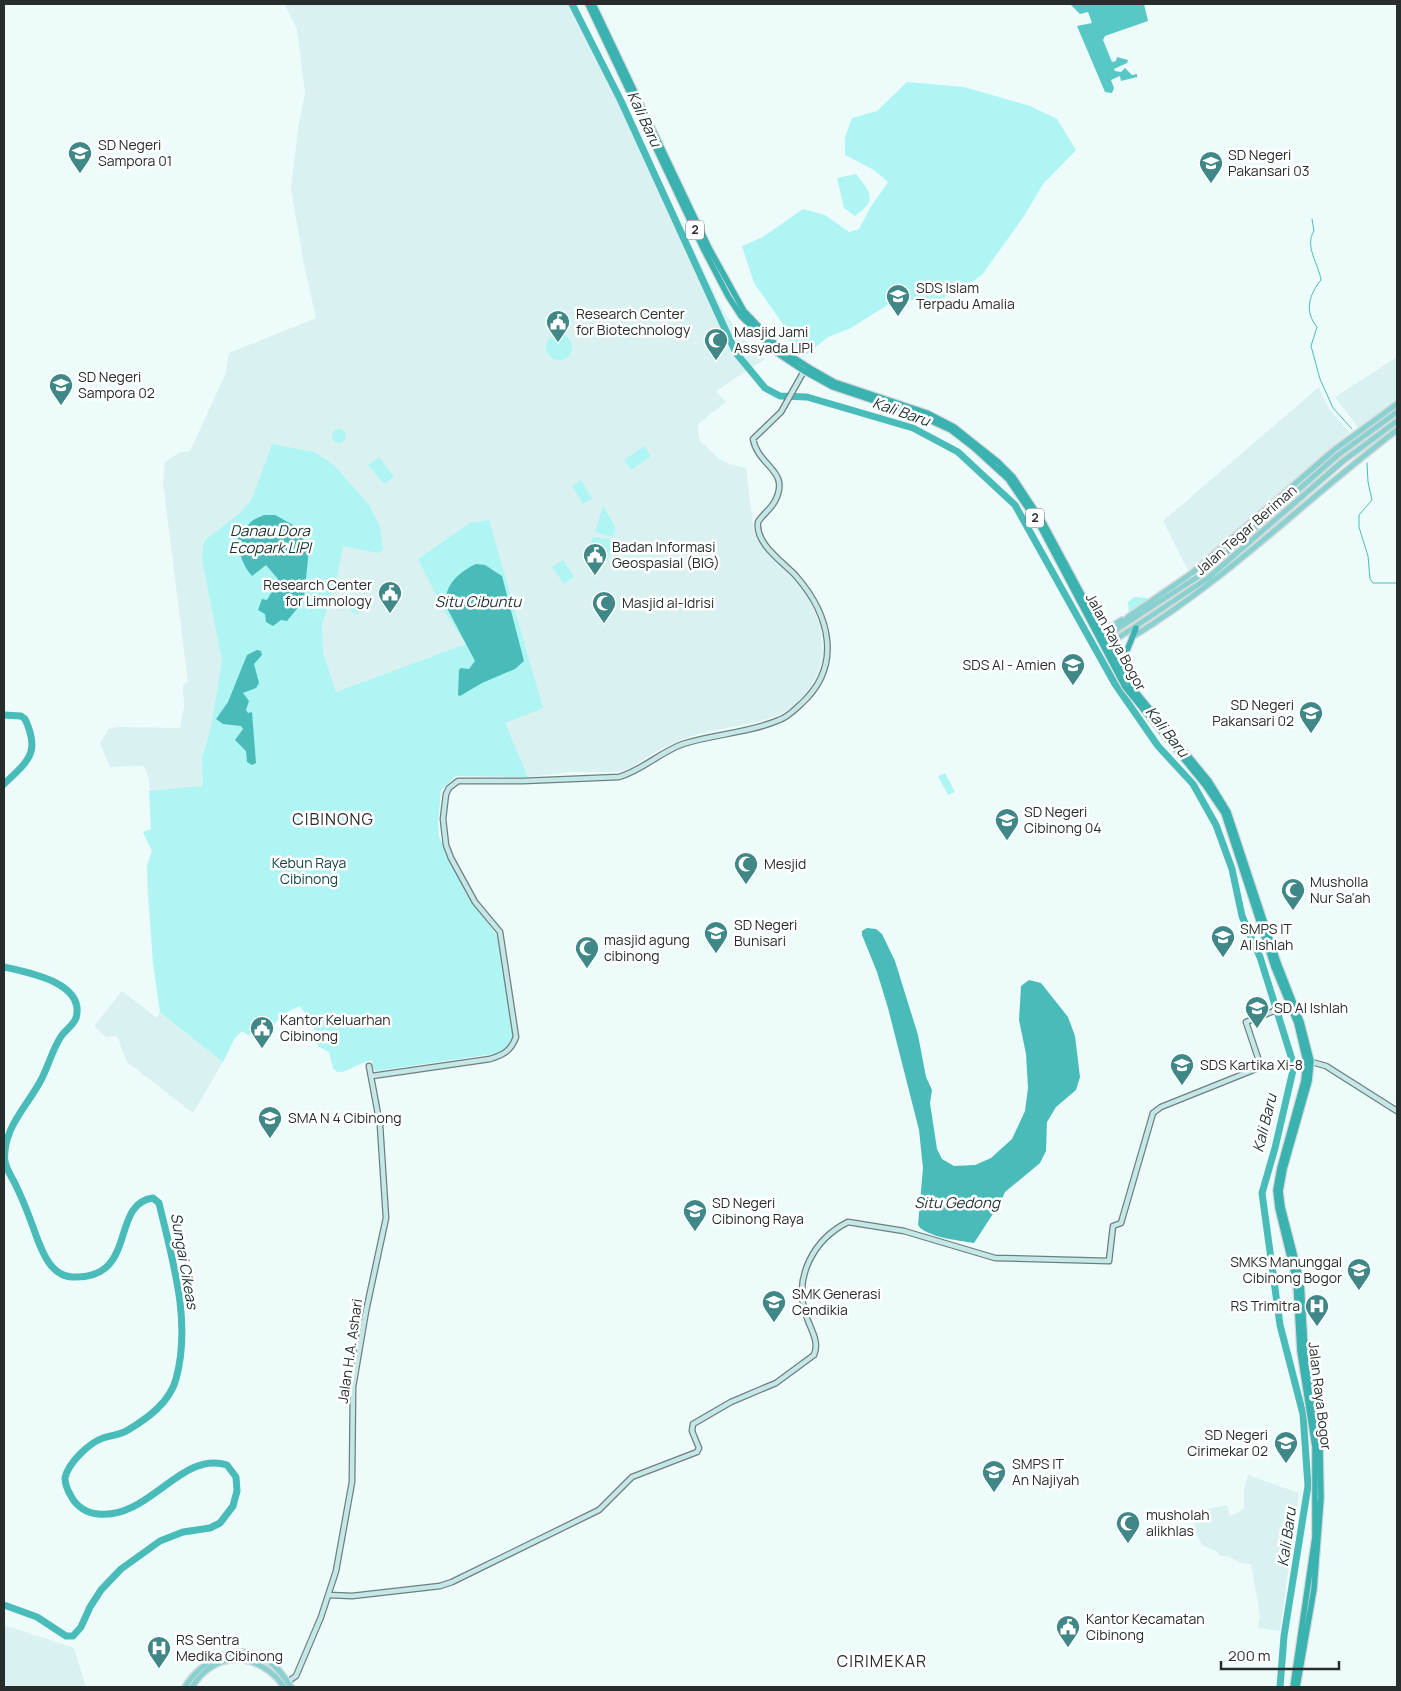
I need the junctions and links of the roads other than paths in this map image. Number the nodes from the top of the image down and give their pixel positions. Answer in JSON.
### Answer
{"nodes":[{"id":1,"x":588,"y":4,"type":"edge"},
{"id":2,"x":593,"y":4,"type":"edge"},
{"id":3,"x":678,"y":188,"type":"junction"},
{"id":4,"x":804,"y":372,"type":"junction"},
{"id":5,"x":1397,"y":404,"type":"edge"},
{"id":6,"x":1397,"y":412,"type":"edge"},
{"id":7,"x":1397,"y":421,"type":"edge"},
{"id":8,"x":1397,"y":430,"type":"edge"},
{"id":9,"x":967,"y":439,"type":"junction"},
{"id":10,"x":1338,"y":455,"type":"junction"},
{"id":11,"x":1343,"y":461,"type":"junction"},
{"id":12,"x":1081,"y":600,"type":"junction"},
{"id":13,"x":1088,"y":608,"type":"junction"},
{"id":14,"x":1160,"y":612,"type":"junction"},
{"id":15,"x":1128,"y":617,"type":"junction"},
{"id":16,"x":1163,"y":618,"type":"junction"},
{"id":17,"x":1110,"y":628,"type":"junction"},
{"id":18,"x":1136,"y":628,"type":"junction"},
{"id":19,"x":1117,"y":630,"type":"junction"},
{"id":20,"x":1102,"y":637,"type":"junction"},
{"id":21,"x":1132,"y":637,"type":"junction"},
{"id":22,"x":1106,"y":646,"type":"junction"},
{"id":23,"x":1120,"y":668,"type":"junction"},
{"id":24,"x":1261,"y":917,"type":"junction"},
{"id":25,"x":1291,"y":1004,"type":"junction"},
{"id":26,"x":1309,"y":1061,"type":"junction"},
{"id":27,"x":369,"y":1066,"type":"dead end"},
{"id":28,"x":372,"y":1076,"type":"junction"},
{"id":29,"x":1397,"y":1111,"type":"edge"},
{"id":30,"x":1301,"y":1311,"type":"junction"},
{"id":31,"x":329,"y":1595,"type":"junction"},
{"id":32,"x":284,"y":1685,"type":"edge"},
{"id":33,"x":185,"y":1687,"type":"edge"},
{"id":34,"x":192,"y":1687,"type":"edge"},
{"id":35,"x":291,"y":1687,"type":"edge"},
{"id":36,"x":1292,"y":1687,"type":"edge"},
{"id":37,"x":1297,"y":1687,"type":"edge"}],
"edges":[{"from":1,"to":3,"type":"highway","name":"Jalan Raya Bogor","number":"2"},
{"from":2,"to":3,"type":"highway","name":"Jalan Raya Bogor","number":"2"},
{"from":3,"to":4,"type":"highway","name":"Jalan Raya Bogor","number":"2"},
{"from":3,"to":9,"type":"highway","name":"Jalan Raya Bogor","number":"2"},
{"from":4,"to":9,"type":"highway","name":"Jalan Raya Bogor","number":"2"},
{"from":4,"to":28,"type":"street"},
{"from":5,"to":15,"type":"main road","name":"Jalan Tegar Beriman"},
{"from":6,"to":10,"type":"main road","name":"Jalan Tegar Beriman"},
{"from":7,"to":11,"type":"main road","name":"Jalan Tegar Beriman"},
{"from":8,"to":16,"type":"main road","name":"Jalan Tegar Beriman"},
{"from":9,"to":12,"type":"highway","name":"Jalan Raya Bogor","number":"2"},
{"from":10,"to":11,"type":"main road"},
{"from":10,"to":19,"type":"main road","name":"Jalan Tegar Beriman"},
{"from":11,"to":14,"type":"main road","name":"Jalan Tegar Beriman"},
{"from":12,"to":13,"type":"highway","name":"Jalan Raya Bogor","number":"2"},
{"from":12,"to":20,"type":"highway","name":"Jalan Raya Bogor","number":"2"},
{"from":13,"to":17,"type":"main road"},
{"from":13,"to":20,"type":"highway","name":"Jalan Raya Bogor","number":"2"},
{"from":14,"to":16,"type":"main road"},
{"from":14,"to":18,"type":"main road","name":"Jalan Tegar Beriman"},
{"from":15,"to":17,"type":"main road"},
{"from":15,"to":19,"type":"main road","name":"Jalan Tegar Beriman"},
{"from":16,"to":21,"type":"main road","name":"Jalan Tegar Beriman"},
{"from":17,"to":20,"type":"main road"},
{"from":18,"to":21,"type":"highway"},
{"from":18,"to":22,"type":"main road","name":"Jalan Tegar Beriman"},
{"from":19,"to":20,"type":"main road","name":"Jalan Tegar Beriman"},
{"from":20,"to":22,"type":"highway","name":"Jalan Raya Bogor","number":"2"},
{"from":21,"to":23,"type":"highway"},
{"from":22,"to":23,"type":"highway","name":"Jalan Raya Bogor","number":"2"},
{"from":22,"to":24,"type":"highway","name":"Jalan Raya Bogor","number":"2"},
{"from":23,"to":24,"type":"highway","name":"Jalan Raya Bogor","number":"2"},
{"from":24,"to":25,"type":"highway","name":"Jalan Raya Bogor","number":"2"},
{"from":25,"to":26,"type":"highway","name":"Jalan Raya Bogor","number":"2"},
{"from":25,"to":31,"type":"street"},
{"from":26,"to":29,"type":"street"},
{"from":26,"to":30,"type":"highway","name":"Jalan Raya Bogor","number":"2"},
{"from":27,"to":28,"type":"street","name":"Jalan H.A. Ashari"},
{"from":28,"to":31,"type":"street","name":"Jalan H.A. Ashari"},
{"from":30,"to":36,"type":"highway","name":"Jalan Raya Bogor","number":"2"},
{"from":30,"to":37,"type":"highway","name":"Jalan Raya Bogor","number":"2"},
{"from":31,"to":32,"type":"street","name":"Jalan H.A. Ashari"},
{"from":32,"to":33,"type":"main road"},
{"from":32,"to":34,"type":"main road"},
{"from":32,"to":35,"type":"main road"}]}
